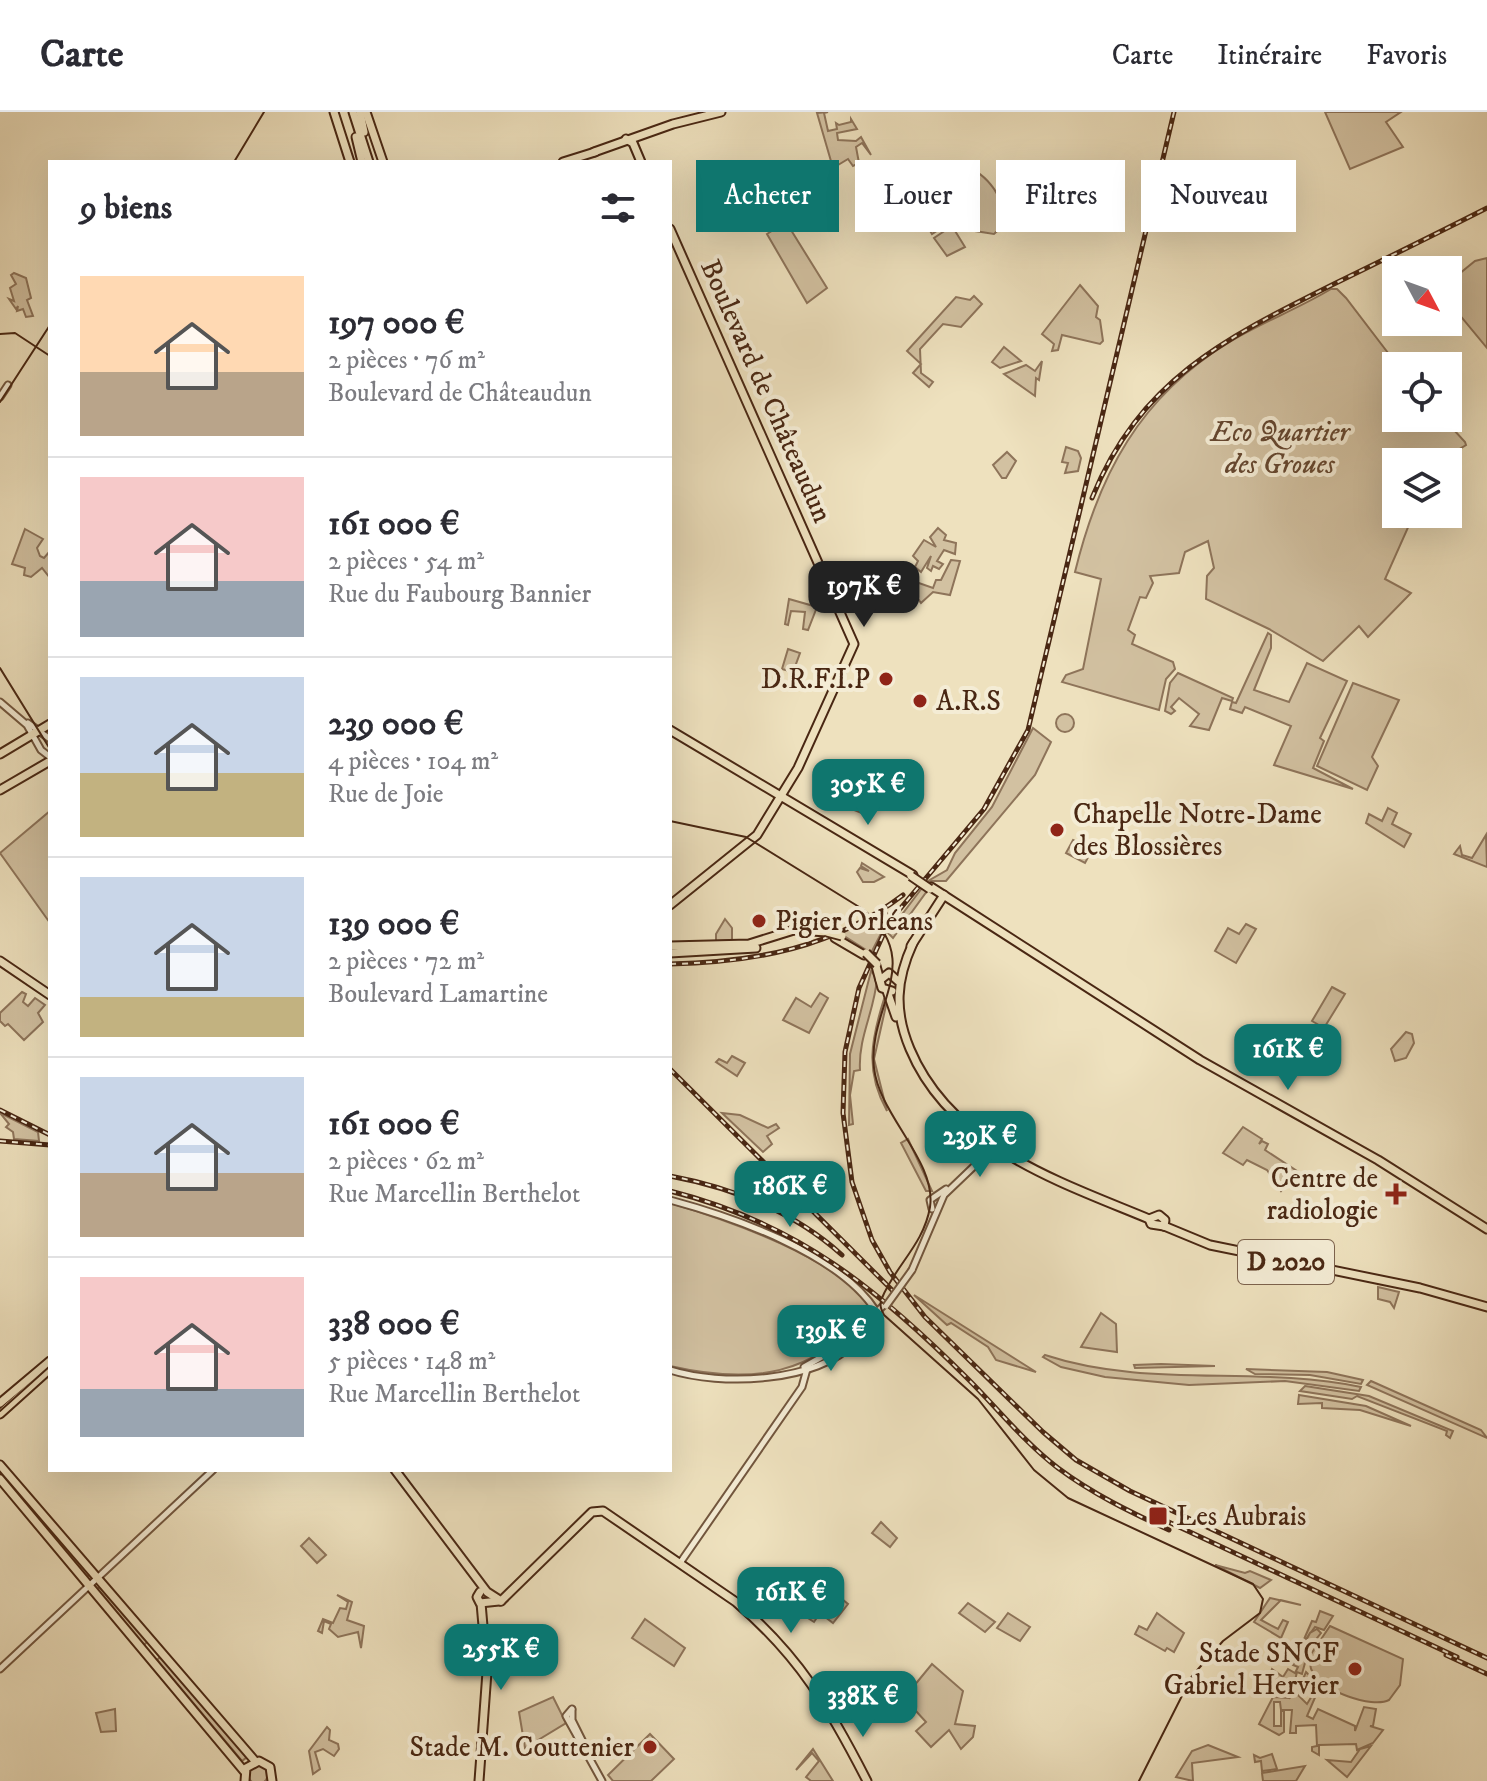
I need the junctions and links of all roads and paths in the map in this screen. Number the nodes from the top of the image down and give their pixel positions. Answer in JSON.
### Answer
{"nodes":[{"id":1,"x":334,"y":112,"type":"edge"},
{"id":2,"x":351,"y":112,"type":"edge"},
{"id":3,"x":360,"y":112,"type":"edge"},
{"id":4,"x":366,"y":112,"type":"edge"},
{"id":5,"x":721,"y":112,"type":"edge"},
{"id":6,"x":684,"y":122,"type":"junction"},
{"id":7,"x":632,"y":140,"type":"junction"},
{"id":8,"x":349,"y":160,"type":"edge"},
{"id":9,"x":362,"y":160,"type":"edge"},
{"id":10,"x":368,"y":160,"type":"edge"},
{"id":11,"x":369,"y":160,"type":"edge"},
{"id":12,"x":382,"y":160,"type":"edge"},
{"id":13,"x":569,"y":160,"type":"edge"},
{"id":14,"x":640,"y":160,"type":"edge"},
{"id":15,"x":672,"y":234,"type":"edge"},
{"id":16,"x":8,"y":385,"type":"dead end"},
{"id":17,"x":0,"y":397,"type":"edge"},
{"id":18,"x":3,"y":704,"type":"edge"},
{"id":19,"x":48,"y":726,"type":"edge"},
{"id":20,"x":672,"y":731,"type":"edge"},
{"id":21,"x":34,"y":736,"type":"junction"},
{"id":22,"x":48,"y":739,"type":"edge"},
{"id":23,"x":0,"y":754,"type":"edge"},
{"id":24,"x":48,"y":757,"type":"edge"},
{"id":25,"x":48,"y":760,"type":"edge"},
{"id":26,"x":0,"y":790,"type":"edge"},
{"id":27,"x":782,"y":797,"type":"junction"},
{"id":28,"x":911,"y":875,"type":"junction"},
{"id":29,"x":943,"y":896,"type":"junction"},
{"id":30,"x":672,"y":903,"type":"edge"},
{"id":31,"x":794,"y":932,"type":"junction"},
{"id":32,"x":913,"y":943,"type":"junction"},
{"id":33,"x":672,"y":946,"type":"edge"},
{"id":34,"x":672,"y":953,"type":"edge"},
{"id":35,"x":0,"y":961,"type":"edge"},
{"id":36,"x":876,"y":965,"type":"junction"},
{"id":37,"x":890,"y":973,"type":"junction"},
{"id":38,"x":880,"y":980,"type":"junction"},
{"id":39,"x":898,"y":983,"type":"junction"},
{"id":40,"x":887,"y":991,"type":"junction"},
{"id":41,"x":48,"y":994,"type":"edge"},
{"id":42,"x":957,"y":1118,"type":"junction"},
{"id":43,"x":975,"y":1135,"type":"junction"},
{"id":44,"x":994,"y":1147,"type":"junction"},
{"id":45,"x":978,"y":1158,"type":"junction"},
{"id":46,"x":1052,"y":1179,"type":"junction"},
{"id":47,"x":939,"y":1199,"type":"junction"},
{"id":48,"x":672,"y":1201,"type":"edge"},
{"id":49,"x":934,"y":1210,"type":"junction"},
{"id":50,"x":1487,"y":1229,"type":"edge"},
{"id":51,"x":885,"y":1305,"type":"junction"},
{"id":52,"x":1487,"y":1307,"type":"edge"},
{"id":53,"x":877,"y":1312,"type":"junction"},
{"id":54,"x":855,"y":1342,"type":"junction"},
{"id":55,"x":48,"y":1363,"type":"edge"},
{"id":56,"x":807,"y":1369,"type":"junction"},
{"id":57,"x":672,"y":1370,"type":"edge"},
{"id":58,"x":48,"y":1371,"type":"edge"},
{"id":59,"x":798,"y":1372,"type":"junction"},
{"id":60,"x":802,"y":1387,"type":"junction"},
{"id":61,"x":0,"y":1403,"type":"edge"},
{"id":62,"x":0,"y":1414,"type":"edge"},
{"id":63,"x":0,"y":1465,"type":"edge"},
{"id":64,"x":211,"y":1472,"type":"edge"},
{"id":65,"x":397,"y":1472,"type":"edge"},
{"id":66,"x":0,"y":1479,"type":"edge"},
{"id":67,"x":41,"y":1512,"type":"junction"},
{"id":68,"x":33,"y":1518,"type":"junction"},
{"id":69,"x":680,"y":1563,"type":"junction"},
{"id":70,"x":97,"y":1578,"type":"junction"},
{"id":71,"x":90,"y":1585,"type":"junction"},
{"id":72,"x":485,"y":1596,"type":"junction"},
{"id":73,"x":0,"y":1669,"type":"edge"},
{"id":74,"x":589,"y":1757,"type":"junction"},
{"id":75,"x":255,"y":1761,"type":"junction"},
{"id":76,"x":244,"y":1771,"type":"junction"},
{"id":77,"x":245,"y":1781,"type":"edge"},
{"id":78,"x":272,"y":1781,"type":"edge"},
{"id":79,"x":479,"y":1781,"type":"edge"},
{"id":80,"x":604,"y":1781,"type":"edge"},
{"id":81,"x":867,"y":1781,"type":"edge"}],
"edges":[{"from":1,"to":8,"type":"main road"},
{"from":2,"to":9,"type":"main road"},
{"from":2,"to":10,"type":"main road"},
{"from":3,"to":11,"type":"main road"},
{"from":4,"to":12,"type":"main road"},
{"from":5,"to":6,"type":"main road"},
{"from":6,"to":7,"type":"main road"},
{"from":6,"to":7,"type":"main road"},
{"from":7,"to":13,"type":"main road"},
{"from":7,"to":14,"type":"main road"},
{"from":15,"to":27,"type":"main road","name":"Boulevard de Châteaudun"},
{"from":16,"to":17,"type":"street"},
{"from":18,"to":21,"type":"street"},
{"from":18,"to":21,"type":"street"},
{"from":19,"to":21,"type":"main road"},
{"from":20,"to":27,"type":"main road"},
{"from":21,"to":22,"type":"street"},
{"from":21,"to":23,"type":"main road"},
{"from":21,"to":24,"type":"street"},
{"from":25,"to":26,"type":"main road"},
{"from":27,"to":28,"type":"main road"},
{"from":27,"to":28,"type":"main road"},
{"from":27,"to":30,"type":"main road","name":"Boulevard de Châteaudun"},
{"from":28,"to":29,"type":"main road","bridge":true},
{"from":29,"to":32,"type":"main road"},
{"from":29,"to":50,"type":"main road"},
{"from":31,"to":33,"type":"main road"},
{"from":31,"to":34,"type":"main road"},
{"from":31,"to":36,"type":"main road","bridge":true},
{"from":32,"to":37,"type":"main road"},
{"from":32,"to":39,"type":"main road"},
{"from":35,"to":41,"type":"main road"},
{"from":36,"to":37,"type":"main road"},
{"from":36,"to":38,"type":"main road"},
{"from":37,"to":38,"type":"main road"},
{"from":37,"to":39,"type":"main road"},
{"from":38,"to":40,"type":"main road"},
{"from":39,"to":40,"type":"main road"},
{"from":39,"to":42,"type":"main road"},
{"from":40,"to":42,"type":"main road"},
{"from":42,"to":43,"type":"main road"},
{"from":42,"to":44,"type":"main road"},
{"from":43,"to":44,"type":"main road"},
{"from":43,"to":45,"type":"main road"},
{"from":44,"to":45,"type":"street"},
{"from":44,"to":46,"type":"main road"},
{"from":44,"to":46,"type":"main road"},
{"from":44,"to":47,"type":"street"},
{"from":45,"to":47,"type":"street"},
{"from":46,"to":52,"type":"main road","number":"D 2020"},
{"from":47,"to":49,"type":"street"},
{"from":47,"to":49,"type":"street"},
{"from":48,"to":53,"type":"street"},
{"from":49,"to":51,"type":"street","bridge":true},
{"from":51,"to":53,"type":"street"},
{"from":51,"to":54,"type":"street"},
{"from":53,"to":54,"type":"street"},
{"from":53,"to":59,"type":"street"},
{"from":54,"to":56,"type":"street"},
{"from":55,"to":61,"type":"main road"},
{"from":56,"to":59,"type":"street"},
{"from":56,"to":60,"type":"street"},
{"from":57,"to":59,"type":"street"},
{"from":58,"to":62,"type":"main road"},
{"from":59,"to":60,"type":"street"},
{"from":60,"to":69,"type":"street"},
{"from":63,"to":67,"type":"main road"},
{"from":64,"to":70,"type":"street"},
{"from":65,"to":72,"type":"main road"},
{"from":66,"to":68,"type":"main road"},
{"from":67,"to":68,"type":"main road"},
{"from":67,"to":70,"type":"main road"},
{"from":68,"to":71,"type":"main road"},
{"from":69,"to":72,"type":"main road"},
{"from":69,"to":81,"type":"main road"},
{"from":70,"to":71,"type":"street"},
{"from":70,"to":75,"type":"main road"},
{"from":71,"to":73,"type":"street"},
{"from":71,"to":76,"type":"main road"},
{"from":72,"to":79,"type":"main road"},
{"from":74,"to":74,"type":"street"},
{"from":74,"to":80,"type":"street"},
{"from":75,"to":76,"type":"main road"},
{"from":75,"to":78,"type":"main road"},
{"from":76,"to":77,"type":"main road"}]}
